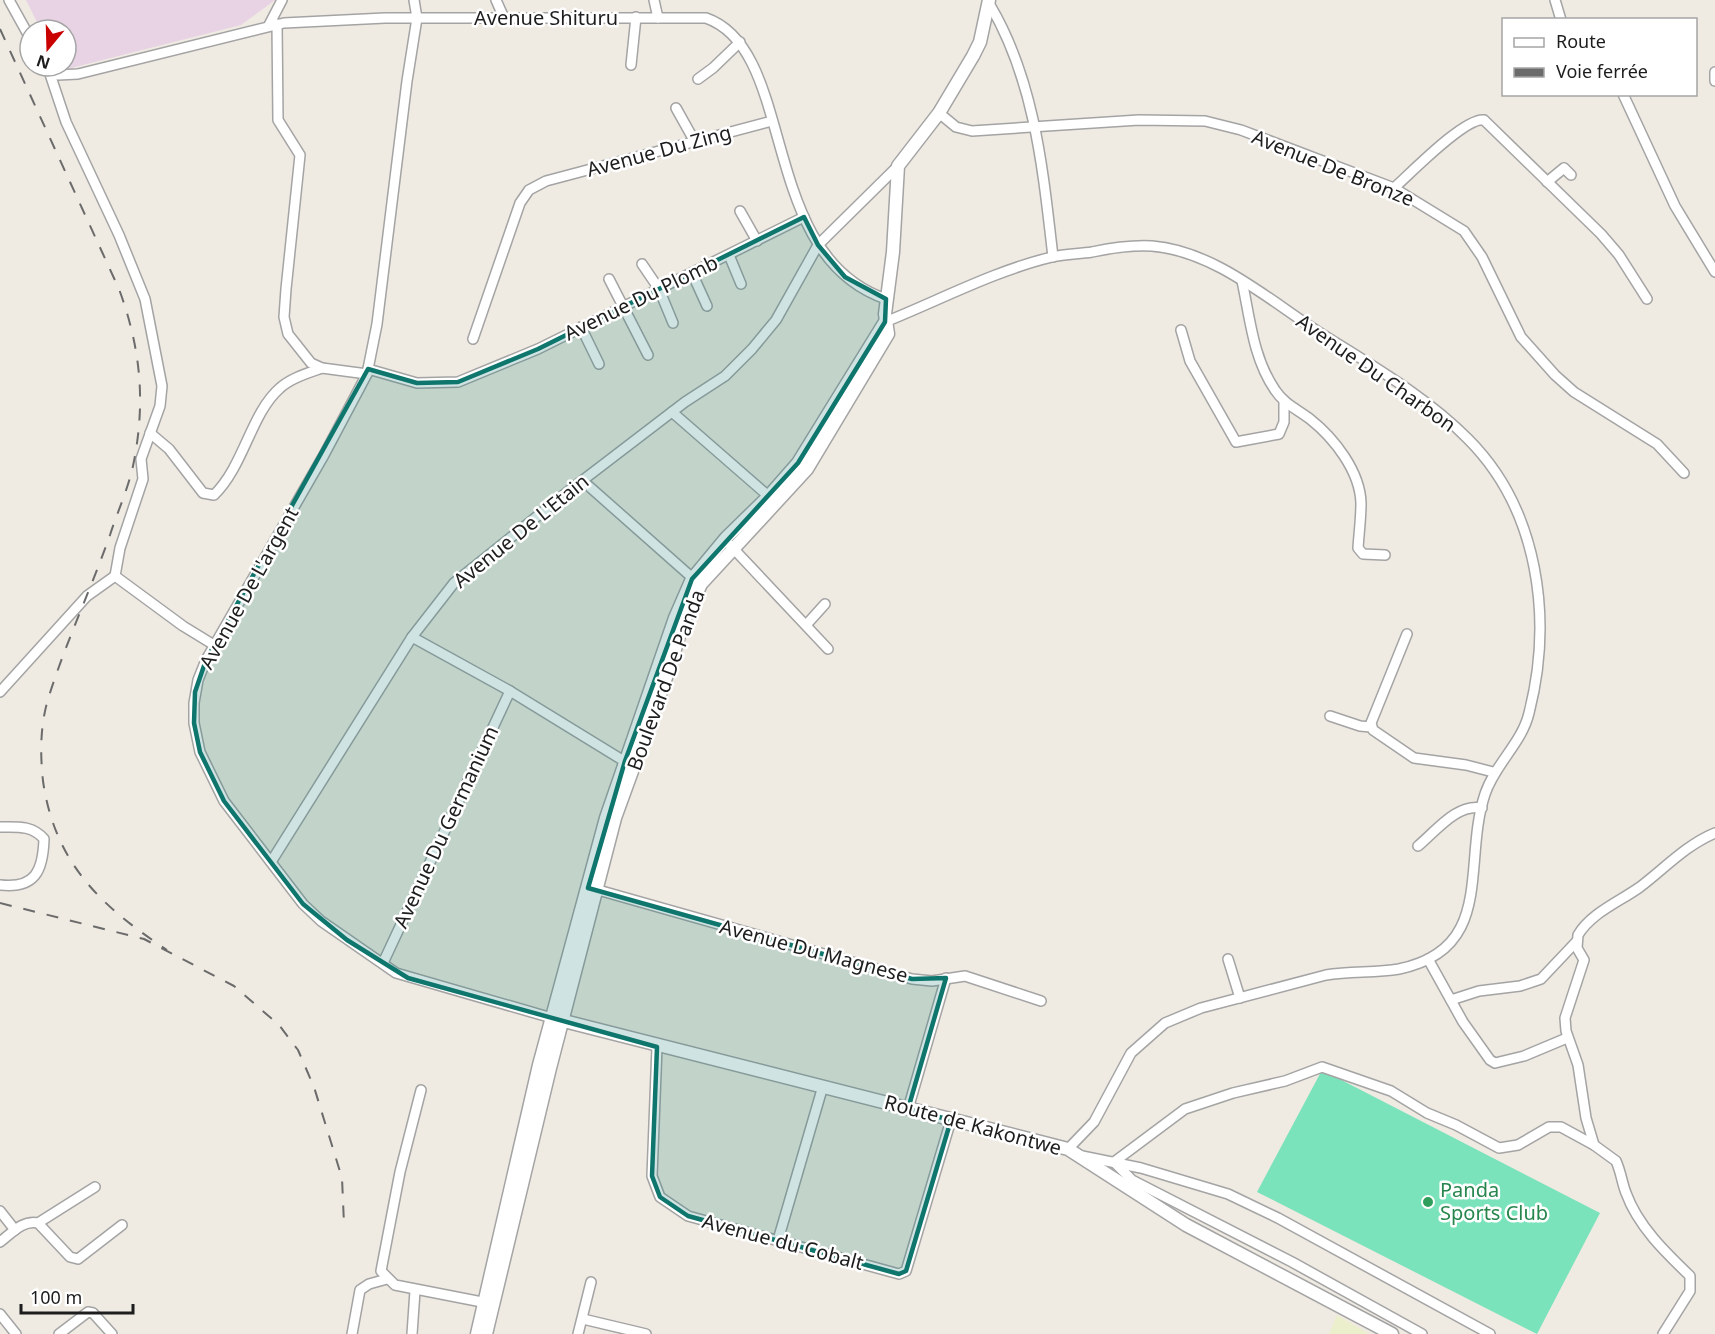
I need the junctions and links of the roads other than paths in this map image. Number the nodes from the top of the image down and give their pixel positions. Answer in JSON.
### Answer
{"nodes":[{"id":1,"x":9,"y":0,"type":"edge"},
{"id":2,"x":282,"y":0,"type":"edge"},
{"id":3,"x":414,"y":0,"type":"edge"},
{"id":4,"x":496,"y":0,"type":"edge"},
{"id":5,"x":654,"y":0,"type":"edge"},
{"id":6,"x":1555,"y":0,"type":"edge"},
{"id":7,"x":990,"y":3,"type":"edge"},
{"id":8,"x":636,"y":17,"type":"junction"},
{"id":9,"x":19,"y":18,"type":"edge"},
{"id":10,"x":417,"y":18,"type":"junction"},
{"id":11,"x":504,"y":18,"type":"junction"},
{"id":12,"x":658,"y":18,"type":"junction"},
{"id":13,"x":1560,"y":18,"type":"edge"},
{"id":14,"x":273,"y":25,"type":"junction"},
{"id":15,"x":740,"y":42,"type":"junction"},
{"id":16,"x":631,"y":65,"type":"dead end"},
{"id":17,"x":1715,"y":72,"type":"edge"},
{"id":18,"x":78,"y":74,"type":"edge"},
{"id":19,"x":51,"y":78,"type":"edge"},
{"id":20,"x":698,"y":78,"type":"dead end"},
{"id":21,"x":1715,"y":81,"type":"edge"},
{"id":22,"x":1624,"y":96,"type":"edge"},
{"id":23,"x":676,"y":108,"type":"dead end"},
{"id":24,"x":939,"y":113,"type":"junction"},
{"id":25,"x":772,"y":121,"type":"junction"},
{"id":26,"x":1034,"y":126,"type":"junction"},
{"id":27,"x":695,"y":142,"type":"junction"},
{"id":28,"x":898,"y":166,"type":"junction"},
{"id":29,"x":1571,"y":175,"type":"dead end"},
{"id":30,"x":1547,"y":182,"type":"junction"},
{"id":31,"x":1394,"y":188,"type":"junction"},
{"id":32,"x":740,"y":211,"type":"dead end"},
{"id":33,"x":804,"y":217,"type":"junction"},
{"id":34,"x":757,"y":241,"type":"junction"},
{"id":35,"x":818,"y":245,"type":"junction"},
{"id":36,"x":729,"y":255,"type":"junction"},
{"id":37,"x":1053,"y":257,"type":"junction"},
{"id":38,"x":642,"y":264,"type":"dead end"},
{"id":39,"x":1715,"y":271,"type":"edge"},
{"id":40,"x":692,"y":273,"type":"junction"},
{"id":41,"x":609,"y":279,"type":"dead end"},
{"id":42,"x":1242,"y":281,"type":"junction"},
{"id":43,"x":741,"y":284,"type":"dead end"},
{"id":44,"x":659,"y":289,"type":"junction"},
{"id":45,"x":886,"y":299,"type":"junction"},
{"id":46,"x":1647,"y":299,"type":"dead end"},
{"id":47,"x":624,"y":306,"type":"junction"},
{"id":48,"x":707,"y":306,"type":"dead end"},
{"id":49,"x":885,"y":322,"type":"junction"},
{"id":50,"x":673,"y":323,"type":"dead end"},
{"id":51,"x":581,"y":327,"type":"junction"},
{"id":52,"x":1181,"y":330,"type":"dead end"},
{"id":53,"x":473,"y":339,"type":"dead end"},
{"id":54,"x":648,"y":355,"type":"dead end"},
{"id":55,"x":598,"y":364,"type":"dead end"},
{"id":56,"x":322,"y":368,"type":"junction"},
{"id":57,"x":368,"y":371,"type":"junction"},
{"id":58,"x":1284,"y":402,"type":"junction"},
{"id":59,"x":672,"y":412,"type":"junction"},
{"id":60,"x":150,"y":433,"type":"junction"},
{"id":61,"x":1684,"y":473,"type":"dead end"},
{"id":62,"x":583,"y":481,"type":"junction"},
{"id":63,"x":773,"y":500,"type":"junction"},
{"id":64,"x":726,"y":538,"type":"junction"},
{"id":65,"x":734,"y":550,"type":"junction"},
{"id":66,"x":1385,"y":555,"type":"dead end"},
{"id":67,"x":115,"y":576,"type":"junction"},
{"id":68,"x":696,"y":581,"type":"junction"},
{"id":69,"x":825,"y":604,"type":"dead end"},
{"id":70,"x":807,"y":624,"type":"junction"},
{"id":71,"x":1407,"y":634,"type":"dead end"},
{"id":72,"x":412,"y":637,"type":"junction"},
{"id":73,"x":214,"y":645,"type":"junction"},
{"id":74,"x":828,"y":649,"type":"dead end"},
{"id":75,"x":510,"y":691,"type":"junction"},
{"id":76,"x":0,"y":692,"type":"edge"},
{"id":77,"x":1330,"y":716,"type":"dead end"},
{"id":78,"x":1371,"y":726,"type":"junction"},
{"id":79,"x":629,"y":764,"type":"junction"},
{"id":80,"x":1494,"y":772,"type":"junction"},
{"id":81,"x":1482,"y":808,"type":"junction"},
{"id":82,"x":0,"y":827,"type":"edge"},
{"id":83,"x":1715,"y":833,"type":"edge"},
{"id":84,"x":1418,"y":846,"type":"dead end"},
{"id":85,"x":271,"y":862,"type":"junction"},
{"id":86,"x":0,"y":885,"type":"edge"},
{"id":87,"x":593,"y":889,"type":"junction"},
{"id":88,"x":1576,"y":942,"type":"junction"},
{"id":89,"x":1228,"y":959,"type":"dead end"},
{"id":90,"x":1428,"y":959,"type":"junction"},
{"id":91,"x":383,"y":963,"type":"junction"},
{"id":92,"x":946,"y":978,"type":"junction"},
{"id":93,"x":1240,"y":998,"type":"junction"},
{"id":94,"x":1451,"y":1000,"type":"junction"},
{"id":95,"x":1041,"y":1001,"type":"dead end"},
{"id":96,"x":557,"y":1020,"type":"junction"},
{"id":97,"x":1567,"y":1038,"type":"junction"},
{"id":98,"x":657,"y":1047,"type":"junction"},
{"id":99,"x":823,"y":1086,"type":"junction"},
{"id":100,"x":421,"y":1090,"type":"dead end"},
{"id":101,"x":908,"y":1108,"type":"junction"},
{"id":102,"x":951,"y":1120,"type":"junction"},
{"id":103,"x":1594,"y":1145,"type":"junction"},
{"id":104,"x":1068,"y":1149,"type":"junction"},
{"id":105,"x":1082,"y":1156,"type":"junction"},
{"id":106,"x":1114,"y":1162,"type":"junction"},
{"id":107,"x":95,"y":1187,"type":"dead end"},
{"id":108,"x":0,"y":1211,"type":"edge"},
{"id":109,"x":38,"y":1223,"type":"junction"},
{"id":110,"x":122,"y":1225,"type":"dead end"},
{"id":111,"x":505,"y":1229,"type":"junction"},
{"id":112,"x":15,"y":1230,"type":"junction"},
{"id":113,"x":778,"y":1240,"type":"junction"},
{"id":114,"x":0,"y":1242,"type":"edge"},
{"id":115,"x":387,"y":1279,"type":"junction"},
{"id":116,"x":591,"y":1282,"type":"dead end"},
{"id":117,"x":415,"y":1290,"type":"junction"},
{"id":118,"x":482,"y":1302,"type":"junction"},
{"id":119,"x":0,"y":1314,"type":"edge"},
{"id":120,"x":583,"y":1319,"type":"junction"},
{"id":121,"x":1665,"y":1333,"type":"edge"},
{"id":122,"x":15,"y":1334,"type":"edge"},
{"id":123,"x":59,"y":1334,"type":"edge"},
{"id":124,"x":112,"y":1334,"type":"edge"},
{"id":125,"x":352,"y":1334,"type":"edge"},
{"id":126,"x":412,"y":1334,"type":"edge"},
{"id":127,"x":477,"y":1334,"type":"edge"},
{"id":128,"x":486,"y":1334,"type":"edge"},
{"id":129,"x":578,"y":1334,"type":"edge"},
{"id":130,"x":646,"y":1334,"type":"edge"},
{"id":131,"x":1392,"y":1334,"type":"edge"},
{"id":132,"x":1422,"y":1334,"type":"edge"},
{"id":133,"x":1490,"y":1334,"type":"edge"}],
"edges":[{"from":1,"to":9,"type":"street"},
{"from":2,"to":14,"type":"street"},
{"from":3,"to":10,"type":"street","name":"Avenue De L'argent"},
{"from":4,"to":11,"type":"street"},
{"from":5,"to":12,"type":"street"},
{"from":6,"to":13,"type":"street"},
{"from":7,"to":24,"type":"street"},
{"from":7,"to":26,"type":"street"},
{"from":8,"to":11,"type":"street","name":"Avenue Shituru"},
{"from":8,"to":12,"type":"street","name":"Avenue Shituru"},
{"from":8,"to":16,"type":"street"},
{"from":10,"to":11,"type":"street","name":"Avenue Shituru"},
{"from":10,"to":14,"type":"street","name":"Avenue Shituru"},
{"from":10,"to":57,"type":"street","name":"Avenue De L'argent"},
{"from":12,"to":15,"type":"street","name":"Avenue Shituru"},
{"from":14,"to":18,"type":"street","name":"Avenue Shituru"},
{"from":14,"to":56,"type":"street"},
{"from":15,"to":20,"type":"street"},
{"from":15,"to":25,"type":"street","name":"Avenue Shituru"},
{"from":17,"to":21,"type":"street"},
{"from":19,"to":60,"type":"street"},
{"from":22,"to":39,"type":"street"},
{"from":23,"to":27,"type":"street"},
{"from":24,"to":26,"type":"street","name":"Avenue De Bronze"},
{"from":24,"to":28,"type":"street"},
{"from":25,"to":27,"type":"street","name":"Avenue Du Zing"},
{"from":25,"to":33,"type":"street","name":"Avenue Shituru"},
{"from":26,"to":31,"type":"street","name":"Avenue De Bronze"},
{"from":26,"to":37,"type":"street"},
{"from":27,"to":53,"type":"street","name":"Avenue Du Zing"},
{"from":28,"to":35,"type":"street","name":"Avenue De L'Etain"},
{"from":28,"to":45,"type":"street","name":"Boulevard De Panda"},
{"from":29,"to":30,"type":"street"},
{"from":30,"to":31,"type":"street"},
{"from":30,"to":46,"type":"street"},
{"from":31,"to":61,"type":"street","name":"Avenue De Bronze"},
{"from":32,"to":34,"type":"street"},
{"from":33,"to":34,"type":"street","name":"Avenue Du Plomb"},
{"from":33,"to":35,"type":"street","name":"Avenue Shituru"},
{"from":34,"to":36,"type":"street","name":"Avenue Du Plomb"},
{"from":35,"to":45,"type":"street","name":"Avenue Shituru"},
{"from":35,"to":59,"type":"street","name":"Avenue De L'Etain"},
{"from":36,"to":40,"type":"street","name":"Avenue Du Plomb"},
{"from":36,"to":43,"type":"street"},
{"from":37,"to":42,"type":"street","name":"Avenue Du Charbon"},
{"from":37,"to":49,"type":"street","name":"Avenue Du Charbon"},
{"from":38,"to":44,"type":"street"},
{"from":40,"to":44,"type":"street","name":"Avenue Du Plomb"},
{"from":40,"to":48,"type":"street"},
{"from":41,"to":47,"type":"street"},
{"from":42,"to":58,"type":"street"},
{"from":42,"to":80,"type":"street","name":"Avenue Du Charbon"},
{"from":44,"to":47,"type":"street","name":"Avenue Du Plomb"},
{"from":44,"to":50,"type":"street"},
{"from":45,"to":49,"type":"street","name":"Boulevard De Panda"},
{"from":47,"to":51,"type":"street","name":"Avenue Du Plomb"},
{"from":47,"to":54,"type":"street"},
{"from":49,"to":63,"type":"street","name":"Boulevard De Panda"},
{"from":51,"to":55,"type":"street"},
{"from":51,"to":57,"type":"street","name":"Avenue Du Plomb"},
{"from":52,"to":58,"type":"street"},
{"from":56,"to":57,"type":"street","name":"Avenue Du Plomb"},
{"from":56,"to":60,"type":"street"},
{"from":57,"to":73,"type":"street","name":"Avenue De L'argent"},
{"from":58,"to":66,"type":"street"},
{"from":59,"to":62,"type":"street","name":"Avenue De L'Etain"},
{"from":59,"to":63,"type":"street"},
{"from":60,"to":67,"type":"street"},
{"from":62,"to":68,"type":"street"},
{"from":62,"to":72,"type":"street","name":"Avenue De L'Etain"},
{"from":63,"to":64,"type":"street","name":"Boulevard De Panda"},
{"from":63,"to":65,"type":"street","name":"Boulevard De Panda"},
{"from":64,"to":65,"type":"street"},
{"from":64,"to":68,"type":"street","name":"Boulevard De Panda"},
{"from":65,"to":68,"type":"street","name":"Boulevard De Panda"},
{"from":65,"to":70,"type":"street"},
{"from":67,"to":73,"type":"street"},
{"from":67,"to":76,"type":"street"},
{"from":68,"to":79,"type":"street","name":"Boulevard De Panda"},
{"from":69,"to":70,"type":"street"},
{"from":70,"to":74,"type":"street"},
{"from":71,"to":78,"type":"street"},
{"from":72,"to":75,"type":"street"},
{"from":72,"to":85,"type":"street","name":"Avenue De L'Etain"},
{"from":73,"to":85,"type":"street","name":"Avenue De L'argent"},
{"from":75,"to":79,"type":"street"},
{"from":75,"to":91,"type":"street","name":"Avenue Du Germanium"},
{"from":77,"to":78,"type":"street"},
{"from":78,"to":80,"type":"street"},
{"from":79,"to":87,"type":"street","name":"Boulevard De Panda"},
{"from":80,"to":81,"type":"street","name":"Avenue Du Charbon"},
{"from":81,"to":84,"type":"street"},
{"from":81,"to":90,"type":"street","name":"Avenue Du Charbon"},
{"from":82,"to":86,"type":"street"},
{"from":83,"to":88,"type":"street"},
{"from":85,"to":91,"type":"street","name":"Avenue De L'argent"},
{"from":87,"to":92,"type":"street","name":"Avenue Du Magnese"},
{"from":87,"to":96,"type":"street","name":"Boulevard De Panda"},
{"from":88,"to":94,"type":"street"},
{"from":88,"to":97,"type":"street"},
{"from":89,"to":93,"type":"street"},
{"from":90,"to":93,"type":"street","name":"Avenue Du Charbon"},
{"from":90,"to":94,"type":"street"},
{"from":91,"to":96,"type":"street","name":"Avenue De L'argent"},
{"from":92,"to":95,"type":"street","name":"Avenue Du Magnese"},
{"from":92,"to":101,"type":"street"},
{"from":93,"to":104,"type":"street","name":"Avenue Du Charbon"},
{"from":94,"to":97,"type":"street"},
{"from":96,"to":98,"type":"street","name":"Route de Kakontwe"},
{"from":96,"to":111,"type":"street","name":"Boulevard De Panda"},
{"from":97,"to":103,"type":"street"},
{"from":98,"to":99,"type":"street","name":"Route de Kakontwe"},
{"from":98,"to":113,"type":"street","name":"Avenue du Cobalt"},
{"from":99,"to":101,"type":"street","name":"Route de Kakontwe"},
{"from":99,"to":113,"type":"street"},
{"from":100,"to":115,"type":"street"},
{"from":101,"to":102,"type":"street","name":"Route de Kakontwe"},
{"from":102,"to":104,"type":"street","name":"Route de Kakontwe"},
{"from":102,"to":113,"type":"street","name":"Avenue du Cobalt"},
{"from":103,"to":106,"type":"street"},
{"from":103,"to":121,"type":"street"},
{"from":104,"to":105,"type":"street","name":"Route de Kakontwe"},
{"from":105,"to":106,"type":"street"},
{"from":105,"to":131,"type":"street","name":"Route de Kakontwe"},
{"from":106,"to":132,"type":"street"},
{"from":106,"to":133,"type":"street"},
{"from":107,"to":109,"type":"street"},
{"from":108,"to":112,"type":"street"},
{"from":109,"to":110,"type":"street"},
{"from":109,"to":112,"type":"street"},
{"from":111,"to":118,"type":"street"},
{"from":111,"to":128,"type":"street"},
{"from":112,"to":114,"type":"street"},
{"from":115,"to":117,"type":"street"},
{"from":115,"to":125,"type":"street"},
{"from":116,"to":120,"type":"street"},
{"from":117,"to":118,"type":"street"},
{"from":117,"to":126,"type":"street"},
{"from":118,"to":127,"type":"street"},
{"from":119,"to":122,"type":"street"},
{"from":120,"to":129,"type":"street"},
{"from":120,"to":130,"type":"street"},
{"from":123,"to":124,"type":"street"}]}
